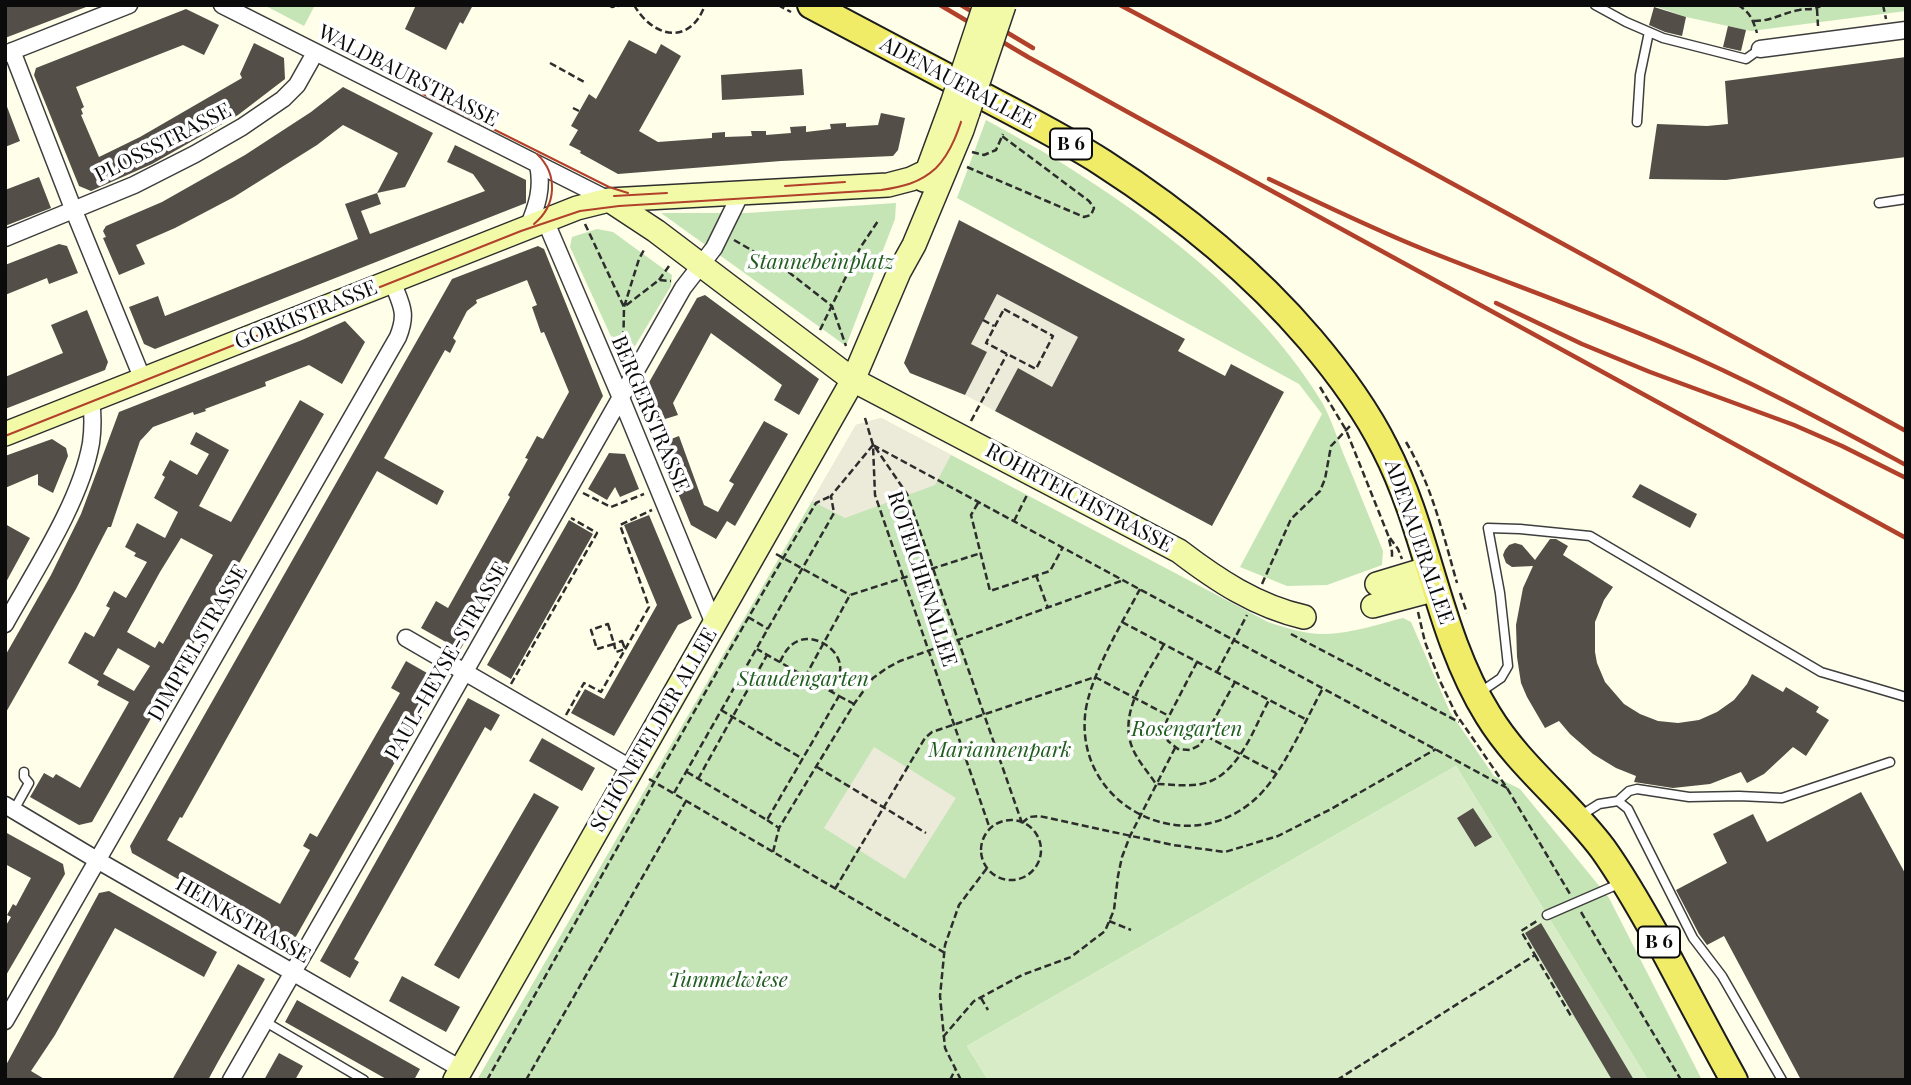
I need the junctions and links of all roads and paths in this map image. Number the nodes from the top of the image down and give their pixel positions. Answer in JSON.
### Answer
{"nodes":[{"id":1,"x":128,"y":5,"type":"edge"},
{"id":2,"x":222,"y":5,"type":"edge"},
{"id":3,"x":608,"y":5,"type":"edge"},
{"id":4,"x":623,"y":5,"type":"edge"},
{"id":5,"x":634,"y":5,"type":"edge"},
{"id":6,"x":705,"y":5,"type":"edge"},
{"id":7,"x":778,"y":5,"type":"edge"},
{"id":8,"x":985,"y":5,"type":"edge"},
{"id":9,"x":1004,"y":5,"type":"edge"},
{"id":10,"x":1595,"y":5,"type":"edge"},
{"id":11,"x":1738,"y":5,"type":"edge"},
{"id":12,"x":1822,"y":5,"type":"edge"},
{"id":13,"x":801,"y":8,"type":"edge"},
{"id":14,"x":1906,"y":30,"type":"edge"},
{"id":15,"x":1649,"y":32,"type":"junction"},
{"id":16,"x":1760,"y":49,"type":"joint"},
{"id":17,"x":315,"y":52,"type":"junction"},
{"id":18,"x":8,"y":53,"type":"edge"},
{"id":19,"x":551,"y":63,"type":"dead end"},
{"id":20,"x":586,"y":83,"type":"dead end"},
{"id":21,"x":958,"y":107,"type":"junction"},
{"id":22,"x":573,"y":108,"type":"dead end"},
{"id":23,"x":579,"y":111,"type":"dead end"},
{"id":24,"x":1637,"y":122,"type":"dead end"},
{"id":25,"x":972,"y":152,"type":"dead end"},
{"id":26,"x":538,"y":165,"type":"junction"},
{"id":27,"x":932,"y":175,"type":"junction"},
{"id":28,"x":741,"y":193,"type":"junction"},
{"id":29,"x":609,"y":200,"type":"junction"},
{"id":30,"x":1906,"y":200,"type":"edge"},
{"id":31,"x":1879,"y":203,"type":"dead end"},
{"id":32,"x":74,"y":211,"type":"junction"},
{"id":33,"x":878,"y":221,"type":"dead end"},
{"id":34,"x":536,"y":224,"type":"junction"},
{"id":35,"x":585,"y":224,"type":"dead end"},
{"id":36,"x":722,"y":233,"type":"junction"},
{"id":37,"x":5,"y":238,"type":"edge"},
{"id":38,"x":646,"y":248,"type":"dead end"},
{"id":39,"x":700,"y":264,"type":"junction"},
{"id":40,"x":669,"y":265,"type":"dead end"},
{"id":41,"x":659,"y":280,"type":"junction"},
{"id":42,"x":392,"y":281,"type":"junction"},
{"id":43,"x":673,"y":281,"type":"dead end"},
{"id":44,"x":832,"y":306,"type":"junction"},
{"id":45,"x":624,"y":307,"type":"junction"},
{"id":46,"x":983,"y":320,"type":"dead end"},
{"id":47,"x":995,"y":326,"type":"junction"},
{"id":48,"x":820,"y":330,"type":"dead end"},
{"id":49,"x":846,"y":346,"type":"dead end"},
{"id":50,"x":1007,"y":354,"type":"junction"},
{"id":51,"x":623,"y":359,"type":"dead end"},
{"id":52,"x":143,"y":380,"type":"junction"},
{"id":53,"x":853,"y":380,"type":"junction"},
{"id":54,"x":1317,"y":381,"type":"dead end"},
{"id":55,"x":621,"y":398,"type":"junction"},
{"id":56,"x":91,"y":400,"type":"junction"},
{"id":57,"x":1364,"y":411,"type":"junction"},
{"id":58,"x":865,"y":418,"type":"dead end"},
{"id":59,"x":1346,"y":430,"type":"junction"},
{"id":60,"x":5,"y":434,"type":"edge"},
{"id":61,"x":962,"y":437,"type":"junction"},
{"id":62,"x":873,"y":444,"type":"junction"},
{"id":63,"x":1038,"y":476,"type":"junction"},
{"id":64,"x":571,"y":487,"type":"junction"},
{"id":65,"x":659,"y":488,"type":"junction"},
{"id":66,"x":831,"y":496,"type":"junction"},
{"id":67,"x":978,"y":502,"type":"junction"},
{"id":68,"x":665,"y":503,"type":"junction"},
{"id":69,"x":557,"y":510,"type":"junction"},
{"id":70,"x":1014,"y":521,"type":"junction"},
{"id":71,"x":1444,"y":538,"type":"dead end"},
{"id":72,"x":760,"y":544,"type":"junction"},
{"id":73,"x":1063,"y":547,"type":"junction"},
{"id":74,"x":981,"y":553,"type":"junction"},
{"id":75,"x":783,"y":558,"type":"junction"},
{"id":76,"x":803,"y":569,"type":"junction"},
{"id":77,"x":933,"y":569,"type":"junction"},
{"id":78,"x":1036,"y":575,"type":"junction"},
{"id":79,"x":903,"y":578,"type":"junction"},
{"id":80,"x":1433,"y":578,"type":"junction"},
{"id":81,"x":1124,"y":580,"type":"junction"},
{"id":82,"x":1140,"y":589,"type":"junction"},
{"id":83,"x":850,"y":595,"type":"junction"},
{"id":84,"x":1375,"y":595,"type":"joint"},
{"id":85,"x":1255,"y":601,"type":"junction"},
{"id":86,"x":1048,"y":608,"type":"junction"},
{"id":87,"x":748,"y":617,"type":"junction"},
{"id":88,"x":1304,"y":617,"type":"dead end"},
{"id":89,"x":1469,"y":621,"type":"dead end"},
{"id":90,"x":1122,"y":622,"type":"junction"},
{"id":91,"x":5,"y":624,"type":"edge"},
{"id":92,"x":715,"y":624,"type":"junction"},
{"id":93,"x":1420,"y":625,"type":"dead end"},
{"id":94,"x":768,"y":629,"type":"junction"},
{"id":95,"x":1284,"y":630,"type":"dead end"},
{"id":96,"x":406,"y":638,"type":"dead end"},
{"id":97,"x":1234,"y":640,"type":"junction"},
{"id":98,"x":958,"y":641,"type":"junction"},
{"id":99,"x":824,"y":643,"type":"junction"},
{"id":100,"x":614,"y":644,"type":"junction"},
{"id":101,"x":1164,"y":644,"type":"junction"},
{"id":102,"x":625,"y":649,"type":"junction"},
{"id":103,"x":757,"y":649,"type":"junction"},
{"id":104,"x":928,"y":652,"type":"junction"},
{"id":105,"x":767,"y":655,"type":"junction"},
{"id":106,"x":780,"y":662,"type":"junction"},
{"id":107,"x":1197,"y":662,"type":"junction"},
{"id":108,"x":1217,"y":672,"type":"junction"},
{"id":109,"x":464,"y":673,"type":"junction"},
{"id":110,"x":805,"y":677,"type":"junction"},
{"id":111,"x":1095,"y":677,"type":"junction"},
{"id":112,"x":1235,"y":682,"type":"junction"},
{"id":113,"x":1323,"y":688,"type":"junction"},
{"id":114,"x":831,"y":692,"type":"junction"},
{"id":115,"x":1476,"y":694,"type":"junction"},
{"id":116,"x":504,"y":695,"type":"junction"},
{"id":117,"x":839,"y":696,"type":"junction"},
{"id":118,"x":1906,"y":697,"type":"edge"},
{"id":119,"x":1135,"y":698,"type":"junction"},
{"id":120,"x":1269,"y":700,"type":"junction"},
{"id":121,"x":854,"y":704,"type":"junction"},
{"id":122,"x":721,"y":710,"type":"junction"},
{"id":123,"x":984,"y":713,"type":"junction"},
{"id":124,"x":1169,"y":716,"type":"junction"},
{"id":125,"x":733,"y":718,"type":"junction"},
{"id":126,"x":1306,"y":719,"type":"junction"},
{"id":127,"x":955,"y":724,"type":"junction"},
{"id":128,"x":1462,"y":724,"type":"junction"},
{"id":129,"x":559,"y":727,"type":"junction"},
{"id":130,"x":1206,"y":736,"type":"junction"},
{"id":131,"x":1175,"y":748,"type":"junction"},
{"id":132,"x":1436,"y":749,"type":"junction"},
{"id":133,"x":1240,"y":754,"type":"junction"},
{"id":134,"x":803,"y":759,"type":"junction"},
{"id":135,"x":1890,"y":762,"type":"dead end"},
{"id":136,"x":817,"y":767,"type":"junction"},
{"id":137,"x":632,"y":769,"type":"junction"},
{"id":138,"x":24,"y":772,"type":"dead end"},
{"id":139,"x":686,"y":772,"type":"junction"},
{"id":140,"x":1276,"y":773,"type":"junction"},
{"id":141,"x":698,"y":779,"type":"junction"},
{"id":142,"x":656,"y":783,"type":"junction"},
{"id":143,"x":1156,"y":784,"type":"junction"},
{"id":144,"x":1507,"y":788,"type":"junction"},
{"id":145,"x":674,"y":793,"type":"junction"},
{"id":146,"x":1618,"y":800,"type":"junction"},
{"id":147,"x":687,"y":801,"type":"junction"},
{"id":148,"x":10,"y":807,"type":"edge"},
{"id":149,"x":884,"y":807,"type":"junction"},
{"id":150,"x":1140,"y":815,"type":"junction"},
{"id":151,"x":1578,"y":818,"type":"junction"},
{"id":152,"x":767,"y":820,"type":"junction"},
{"id":153,"x":1022,"y":823,"type":"junction"},
{"id":154,"x":779,"y":828,"type":"junction"},
{"id":155,"x":990,"y":830,"type":"junction"},
{"id":156,"x":926,"y":833,"type":"dead end"},
{"id":157,"x":1130,"y":836,"type":"junction"},
{"id":158,"x":773,"y":852,"type":"junction"},
{"id":159,"x":97,"y":859,"type":"junction"},
{"id":160,"x":987,"y":868,"type":"junction"},
{"id":161,"x":1623,"y":881,"type":"junction"},
{"id":162,"x":835,"y":889,"type":"junction"},
{"id":163,"x":1575,"y":903,"type":"junction"},
{"id":164,"x":1547,"y":915,"type":"joint"},
{"id":165,"x":1109,"y":922,"type":"junction"},
{"id":166,"x":1131,"y":930,"type":"dead end"},
{"id":167,"x":945,"y":953,"type":"junction"},
{"id":168,"x":1535,"y":955,"type":"junction"},
{"id":169,"x":292,"y":973,"type":"junction"},
{"id":170,"x":981,"y":998,"type":"junction"},
{"id":171,"x":988,"y":1010,"type":"dead end"},
{"id":172,"x":1571,"y":1016,"type":"dead end"},
{"id":173,"x":5,"y":1021,"type":"edge"},
{"id":174,"x":264,"y":1021,"type":"junction"},
{"id":175,"x":943,"y":1037,"type":"junction"},
{"id":176,"x":955,"y":1070,"type":"junction"},
{"id":177,"x":458,"y":1074,"type":"edge"},
{"id":178,"x":1733,"y":1079,"type":"edge"},
{"id":179,"x":231,"y":1080,"type":"edge"},
{"id":180,"x":364,"y":1080,"type":"edge"},
{"id":181,"x":487,"y":1080,"type":"edge"},
{"id":182,"x":526,"y":1080,"type":"edge"},
{"id":183,"x":950,"y":1080,"type":"edge"},
{"id":184,"x":961,"y":1080,"type":"edge"},
{"id":185,"x":1337,"y":1080,"type":"edge"},
{"id":186,"x":1681,"y":1080,"type":"edge"},
{"id":187,"x":1782,"y":1080,"type":"edge"}],
"edges":[{"from":1,"to":18,"type":"street"},
{"from":2,"to":17,"type":"street","name":"WALDBAURSTRASSE"},
{"from":3,"to":4,"type":"path"},
{"from":5,"to":6,"type":"path"},
{"from":7,"to":13,"type":"path"},
{"from":8,"to":21,"type":"main road","bridge":true},
{"from":9,"to":21,"type":"main road","bridge":true},
{"from":10,"to":15,"type":"lane"},
{"from":11,"to":12,"type":"path"},
{"from":13,"to":57,"type":"main road","name":"ADENAUERALLEE","number":"B 6"},
{"from":14,"to":16,"type":"street"},
{"from":15,"to":16,"type":"lane"},
{"from":15,"to":24,"type":"lane"},
{"from":17,"to":26,"type":"street","name":"WALDBAURSTRASSE"},
{"from":17,"to":32,"type":"street","name":"PLOSSSTRASSE"},
{"from":18,"to":32,"type":"street"},
{"from":19,"to":20,"type":"path"},
{"from":21,"to":27,"type":"main road"},
{"from":22,"to":23,"type":"path"},
{"from":25,"to":27,"type":"path"},
{"from":26,"to":29,"type":"street","name":"WALDBAURSTRASSE"},
{"from":26,"to":34,"type":"street"},
{"from":27,"to":28,"type":"main road"},
{"from":27,"to":53,"type":"main road"},
{"from":28,"to":29,"type":"main road"},
{"from":28,"to":36,"type":"street"},
{"from":29,"to":34,"type":"main road","name":"GORKISTRASSE"},
{"from":29,"to":39,"type":"main road"},
{"from":30,"to":31,"type":"lane"},
{"from":32,"to":37,"type":"street","name":"PLOSSSTRASSE"},
{"from":32,"to":52,"type":"street"},
{"from":33,"to":44,"type":"path"},
{"from":34,"to":42,"type":"main road","name":"GORKISTRASSE"},
{"from":34,"to":55,"type":"street","name":"BERGERSTRASSE"},
{"from":35,"to":45,"type":"path"},
{"from":36,"to":39,"type":"street"},
{"from":36,"to":44,"type":"path"},
{"from":38,"to":45,"type":"path"},
{"from":39,"to":53,"type":"main road"},
{"from":39,"to":55,"type":"street","name":"PAUL-HEYSE-STRASSE"},
{"from":40,"to":41,"type":"path"},
{"from":41,"to":43,"type":"path"},
{"from":41,"to":45,"type":"path"},
{"from":42,"to":52,"type":"main road","name":"GORKISTRASSE"},
{"from":42,"to":159,"type":"street","name":"DIMPFELSTRASSE"},
{"from":44,"to":48,"type":"path"},
{"from":44,"to":49,"type":"path"},
{"from":45,"to":51,"type":"path"},
{"from":46,"to":47,"type":"path"},
{"from":47,"to":50,"type":"path"},
{"from":47,"to":50,"type":"path"},
{"from":50,"to":61,"type":"path"},
{"from":52,"to":56,"type":"main road","name":"GORKISTRASSE"},
{"from":53,"to":61,"type":"main road","name":"ROHRTEICHSTRASSE"},
{"from":53,"to":72,"type":"main road","name":"SCHÖNEFELDER ALLEE"},
{"from":54,"to":59,"type":"path"},
{"from":55,"to":64,"type":"street","name":"PAUL-HEYSE-STRASSE"},
{"from":55,"to":65,"type":"street","name":"BERGERSTRASSE"},
{"from":56,"to":60,"type":"main road","name":"GORKISTRASSE"},
{"from":56,"to":91,"type":"street"},
{"from":57,"to":59,"type":"path"},
{"from":57,"to":80,"type":"main road","name":"ADENAUERALLEE","number":"B 6"},
{"from":58,"to":62,"type":"path"},
{"from":59,"to":84,"type":"path"},
{"from":59,"to":85,"type":"path"},
{"from":61,"to":63,"type":"main road","name":"ROHRTEICHSTRASSE"},
{"from":62,"to":66,"type":"path"},
{"from":62,"to":67,"type":"path"},
{"from":62,"to":77,"type":"path","name":"ROTEICHENALLEE"},
{"from":62,"to":79,"type":"path","name":"ROTEICHENALLEE"},
{"from":63,"to":70,"type":"path"},
{"from":63,"to":85,"type":"main road","name":"ROHRTEICHSTRASSE"},
{"from":64,"to":65,"type":"path"},
{"from":64,"to":69,"type":"street","name":"PAUL-HEYSE-STRASSE"},
{"from":65,"to":68,"type":"street","name":"BERGERSTRASSE"},
{"from":66,"to":75,"type":"path"},
{"from":66,"to":76,"type":"path"},
{"from":67,"to":70,"type":"path"},
{"from":67,"to":74,"type":"path"},
{"from":68,"to":92,"type":"street","name":"BERGERSTRASSE"},
{"from":68,"to":102,"type":"path"},
{"from":69,"to":109,"type":"street","name":"PAUL-HEYSE-STRASSE"},
{"from":69,"to":116,"type":"path"},
{"from":70,"to":73,"type":"path"},
{"from":71,"to":89,"type":"path"},
{"from":72,"to":75,"type":"path"},
{"from":72,"to":92,"type":"main road","name":"SCHÖNEFELDER ALLEE"},
{"from":73,"to":78,"type":"path"},
{"from":73,"to":81,"type":"path"},
{"from":74,"to":77,"type":"path"},
{"from":74,"to":78,"type":"path"},
{"from":75,"to":76,"type":"path"},
{"from":75,"to":87,"type":"path"},
{"from":76,"to":83,"type":"path"},
{"from":76,"to":94,"type":"path"},
{"from":77,"to":79,"type":"path"},
{"from":77,"to":98,"type":"path","name":"ROTEICHENALLEE"},
{"from":78,"to":86,"type":"path"},
{"from":79,"to":83,"type":"path"},
{"from":79,"to":104,"type":"path","name":"ROTEICHENALLEE"},
{"from":80,"to":84,"type":"main road"},
{"from":80,"to":115,"type":"main road","name":"ADENAUERALLEE","number":"B 6"},
{"from":81,"to":82,"type":"path"},
{"from":81,"to":86,"type":"path"},
{"from":82,"to":90,"type":"path"},
{"from":82,"to":97,"type":"path"},
{"from":83,"to":99,"type":"path"},
{"from":85,"to":88,"type":"main road","name":"ROHRTEICHSTRASSE"},
{"from":85,"to":97,"type":"path"},
{"from":86,"to":98,"type":"path"},
{"from":87,"to":94,"type":"path"},
{"from":87,"to":142,"type":"path"},
{"from":90,"to":101,"type":"path"},
{"from":90,"to":111,"type":"path"},
{"from":92,"to":137,"type":"main road","name":"SCHÖNEFELDER ALLEE"},
{"from":93,"to":128,"type":"path"},
{"from":94,"to":103,"type":"path"},
{"from":95,"to":128,"type":"path"},
{"from":96,"to":109,"type":"street"},
{"from":97,"to":108,"type":"path"},
{"from":97,"to":113,"type":"path"},
{"from":98,"to":104,"type":"path"},
{"from":98,"to":123,"type":"path","name":"ROTEICHENALLEE"},
{"from":99,"to":106,"type":"path"},
{"from":99,"to":110,"type":"path"},
{"from":99,"to":114,"type":"path"},
{"from":100,"to":100,"type":"path"},
{"from":100,"to":102,"type":"path"},
{"from":100,"to":102,"type":"path"},
{"from":101,"to":107,"type":"path"},
{"from":101,"to":119,"type":"path"},
{"from":102,"to":129,"type":"path"},
{"from":103,"to":105,"type":"path"},
{"from":103,"to":122,"type":"path"},
{"from":104,"to":121,"type":"path"},
{"from":104,"to":127,"type":"path","name":"ROTEICHENALLEE"},
{"from":105,"to":106,"type":"path"},
{"from":105,"to":125,"type":"path"},
{"from":106,"to":110,"type":"path"},
{"from":107,"to":108,"type":"path"},
{"from":107,"to":124,"type":"path"},
{"from":108,"to":112,"type":"path"},
{"from":109,"to":116,"type":"street"},
{"from":109,"to":169,"type":"street","name":"PAUL-HEYSE-STRASSE"},
{"from":110,"to":114,"type":"path"},
{"from":111,"to":119,"type":"path"},
{"from":111,"to":123,"type":"path"},
{"from":111,"to":150,"type":"path"},
{"from":112,"to":120,"type":"path"},
{"from":112,"to":130,"type":"path"},
{"from":113,"to":126,"type":"path"},
{"from":113,"to":132,"type":"path"},
{"from":114,"to":117,"type":"path"},
{"from":115,"to":118,"type":"lane"},
{"from":115,"to":151,"type":"main road","name":"ADENAUERALLEE","number":"B 6"},
{"from":116,"to":129,"type":"street"},
{"from":117,"to":121,"type":"path"},
{"from":117,"to":134,"type":"path"},
{"from":119,"to":124,"type":"path"},
{"from":119,"to":143,"type":"path"},
{"from":120,"to":126,"type":"path"},
{"from":120,"to":133,"type":"path"},
{"from":121,"to":136,"type":"path"},
{"from":122,"to":125,"type":"path"},
{"from":122,"to":139,"type":"path"},
{"from":123,"to":127,"type":"path"},
{"from":123,"to":153,"type":"path","name":"ROTEICHENALLEE"},
{"from":124,"to":131,"type":"path"},
{"from":125,"to":134,"type":"path"},
{"from":125,"to":141,"type":"path"},
{"from":126,"to":140,"type":"path"},
{"from":127,"to":149,"type":"path"},
{"from":127,"to":155,"type":"path","name":"ROTEICHENALLEE"},
{"from":128,"to":144,"type":"path"},
{"from":129,"to":137,"type":"street"},
{"from":130,"to":131,"type":"path"},
{"from":130,"to":133,"type":"path"},
{"from":131,"to":143,"type":"path"},
{"from":132,"to":144,"type":"path"},
{"from":132,"to":157,"type":"path"},
{"from":133,"to":140,"type":"path"},
{"from":133,"to":143,"type":"path"},
{"from":134,"to":152,"type":"path"},
{"from":135,"to":146,"type":"lane"},
{"from":136,"to":149,"type":"path"},
{"from":136,"to":154,"type":"path"},
{"from":137,"to":142,"type":"path"},
{"from":137,"to":177,"type":"main road","name":"SCHÖNEFELDER ALLEE"},
{"from":138,"to":148,"type":"lane"},
{"from":139,"to":141,"type":"path"},
{"from":139,"to":145,"type":"path"},
{"from":140,"to":150,"type":"path"},
{"from":141,"to":152,"type":"path"},
{"from":142,"to":145,"type":"path"},
{"from":142,"to":181,"type":"path"},
{"from":143,"to":150,"type":"path"},
{"from":144,"to":163,"type":"path"},
{"from":145,"to":147,"type":"path"},
{"from":146,"to":151,"type":"lane"},
{"from":146,"to":187,"type":"lane"},
{"from":147,"to":158,"type":"path"},
{"from":147,"to":182,"type":"path"},
{"from":148,"to":159,"type":"street","name":"HEINKSTRASSE"},
{"from":149,"to":156,"type":"path"},
{"from":149,"to":162,"type":"path"},
{"from":150,"to":157,"type":"path"},
{"from":151,"to":161,"type":"main road","name":"ADENAUERALLEE","number":"B 6"},
{"from":152,"to":154,"type":"path"},
{"from":153,"to":155,"type":"path"},
{"from":153,"to":157,"type":"path"},
{"from":153,"to":160,"type":"path","name":"ROTEICHENALLEE"},
{"from":154,"to":158,"type":"path"},
{"from":155,"to":160,"type":"path","name":"ROTEICHENALLEE"},
{"from":157,"to":165,"type":"path"},
{"from":158,"to":162,"type":"path"},
{"from":159,"to":169,"type":"street","name":"HEINKSTRASSE"},
{"from":159,"to":173,"type":"street","name":"DIMPFELSTRASSE"},
{"from":160,"to":167,"type":"path"},
{"from":161,"to":163,"type":"lane"},
{"from":161,"to":178,"type":"main road","name":"ADENAUERALLEE","number":"B 6"},
{"from":162,"to":167,"type":"path"},
{"from":163,"to":164,"type":"lane"},
{"from":163,"to":186,"type":"path"},
{"from":164,"to":168,"type":"path"},
{"from":165,"to":166,"type":"path"},
{"from":165,"to":170,"type":"path"},
{"from":167,"to":175,"type":"path"},
{"from":168,"to":172,"type":"path"},
{"from":168,"to":185,"type":"path"},
{"from":169,"to":174,"type":"street","name":"PAUL-HEYSE-STRASSE"},
{"from":169,"to":177,"type":"street","name":"HEINKSTRASSE"},
{"from":170,"to":171,"type":"path"},
{"from":170,"to":175,"type":"path"},
{"from":174,"to":179,"type":"street","name":"PAUL-HEYSE-STRASSE"},
{"from":174,"to":180,"type":"lane"},
{"from":175,"to":176,"type":"path"},
{"from":176,"to":183,"type":"path"},
{"from":176,"to":184,"type":"path"}]}
